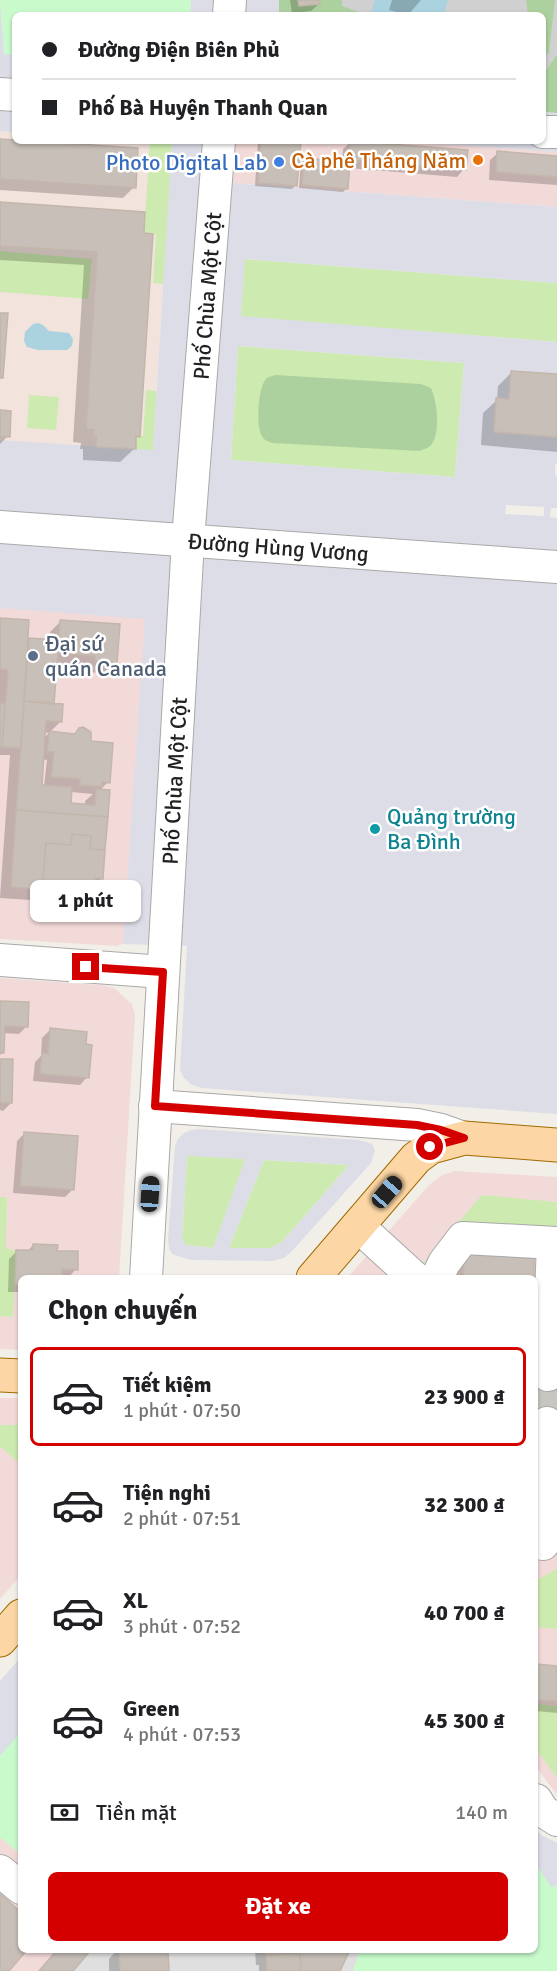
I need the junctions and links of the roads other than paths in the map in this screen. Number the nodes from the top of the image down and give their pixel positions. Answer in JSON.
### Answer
{"nodes":[{"id":1,"x":219,"y":144,"type":"edge"},
{"id":2,"x":0,"y":527,"type":"edge"},
{"id":3,"x":189,"y":540,"type":"junction"},
{"id":4,"x":557,"y":567,"type":"edge"},
{"id":5,"x":0,"y":960,"type":"edge"},
{"id":6,"x":163,"y":972,"type":"junction"},
{"id":7,"x":155,"y":1106,"type":"junction"},
{"id":8,"x":464,"y":1138,"type":"junction"},
{"id":9,"x":557,"y":1145,"type":"edge"},
{"id":10,"x":358,"y":1226,"type":"junction"},
{"id":11,"x":555,"y":1243,"type":"edge"},
{"id":12,"x":146,"y":1275,"type":"edge"},
{"id":13,"x":316,"y":1275,"type":"edge"},
{"id":14,"x":412,"y":1275,"type":"edge"},
{"id":15,"x":438,"y":1275,"type":"edge"},
{"id":16,"x":0,"y":1375,"type":"edge"},
{"id":17,"x":548,"y":1375,"type":"tunnel mouth"},
{"id":18,"x":18,"y":1376,"type":"edge"},
{"id":19,"x":547,"y":1423,"type":"tunnel mouth"},
{"id":20,"x":545,"y":1547,"type":"edge"},
{"id":21,"x":18,"y":1619,"type":"edge"},
{"id":22,"x":0,"y":1640,"type":"edge"},
{"id":23,"x":538,"y":1803,"type":"edge"},
{"id":24,"x":557,"y":1821,"type":"edge"},
{"id":25,"x":0,"y":1871,"type":"edge"},
{"id":26,"x":18,"y":1886,"type":"edge"}],
"edges":[{"from":1,"to":3,"type":"street","name":"Phố Chùa Một Cột"},
{"from":2,"to":3,"type":"street","name":"Đường Hùng Vương"},
{"from":3,"to":4,"type":"street","name":"Đường Hùng Vương"},
{"from":3,"to":6,"type":"street","name":"Phố Chùa Một Cột"},
{"from":5,"to":6,"type":"street"},
{"from":6,"to":7,"type":"street","name":"Phố Chùa Một Cột"},
{"from":7,"to":8,"type":"street"},
{"from":7,"to":12,"type":"street","name":"Phố Chùa Một Cột"},
{"from":8,"to":9,"type":"main road"},
{"from":8,"to":10,"type":"main road"},
{"from":10,"to":13,"type":"main road"},
{"from":10,"to":14,"type":"street"},
{"from":11,"to":15,"type":"street"},
{"from":11,"to":17,"type":"street"},
{"from":16,"to":18,"type":"main road"},
{"from":19,"to":20,"type":"street"},
{"from":21,"to":22,"type":"main road"},
{"from":23,"to":24,"type":"street"},
{"from":25,"to":26,"type":"street"}]}
